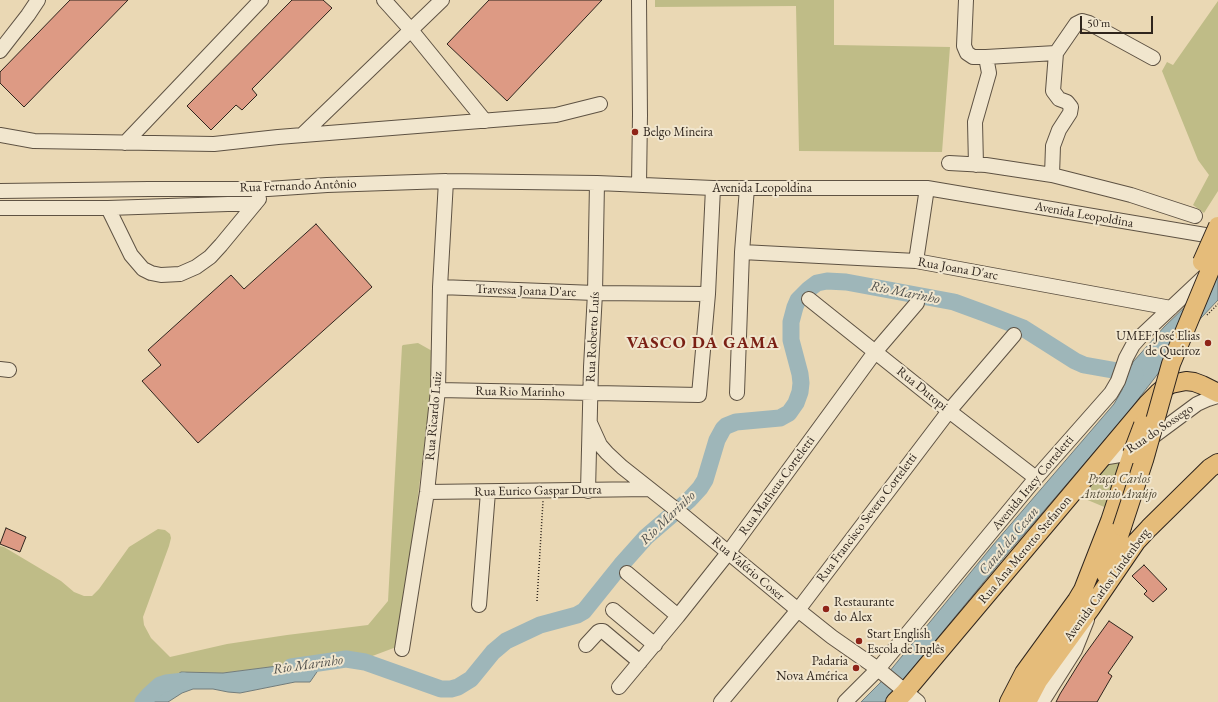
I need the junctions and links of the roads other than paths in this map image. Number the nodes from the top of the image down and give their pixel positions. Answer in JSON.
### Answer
{"nodes":[{"id":1,"x":38,"y":0,"type":"edge"},
{"id":2,"x":261,"y":0,"type":"edge"},
{"id":3,"x":384,"y":0,"type":"edge"},
{"id":4,"x":442,"y":0,"type":"edge"},
{"id":5,"x":639,"y":0,"type":"edge"},
{"id":6,"x":966,"y":0,"type":"edge"},
{"id":7,"x":411,"y":30,"type":"junction"},
{"id":8,"x":0,"y":51,"type":"edge"},
{"id":9,"x":1056,"y":53,"type":"junction"},
{"id":10,"x":986,"y":57,"type":"junction"},
{"id":11,"x":1153,"y":58,"type":"dead end"},
{"id":12,"x":600,"y":104,"type":"dead end"},
{"id":13,"x":485,"y":120,"type":"junction"},
{"id":14,"x":0,"y":135,"type":"edge"},
{"id":15,"x":302,"y":135,"type":"junction"},
{"id":16,"x":125,"y":143,"type":"junction"},
{"id":17,"x":949,"y":163,"type":"dead end"},
{"id":18,"x":976,"y":165,"type":"junction"},
{"id":19,"x":1052,"y":175,"type":"junction"},
{"id":20,"x":446,"y":181,"type":"junction"},
{"id":21,"x":597,"y":183,"type":"junction"},
{"id":22,"x":639,"y":185,"type":"junction"},
{"id":23,"x":713,"y":188,"type":"junction"},
{"id":24,"x":747,"y":188,"type":"junction"},
{"id":25,"x":927,"y":188,"type":"junction"},
{"id":26,"x":268,"y":189,"type":"junction"},
{"id":27,"x":0,"y":191,"type":"edge"},
{"id":28,"x":255,"y":204,"type":"junction"},
{"id":29,"x":0,"y":208,"type":"edge"},
{"id":30,"x":108,"y":208,"type":"junction"},
{"id":31,"x":1195,"y":216,"type":"dead end"},
{"id":32,"x":1218,"y":226,"type":"edge"},
{"id":33,"x":1218,"y":237,"type":"edge"},
{"id":34,"x":1218,"y":251,"type":"edge"},
{"id":35,"x":742,"y":252,"type":"junction"},
{"id":36,"x":916,"y":261,"type":"junction"},
{"id":37,"x":1218,"y":265,"type":"edge"},
{"id":38,"x":440,"y":288,"type":"junction"},
{"id":39,"x":596,"y":293,"type":"junction"},
{"id":40,"x":708,"y":294,"type":"junction"},
{"id":41,"x":809,"y":299,"type":"dead end"},
{"id":42,"x":918,"y":303,"type":"dead end"},
{"id":43,"x":1171,"y":308,"type":"junction"},
{"id":44,"x":1014,"y":335,"type":"dead end"},
{"id":45,"x":876,"y":352,"type":"junction"},
{"id":46,"x":438,"y":390,"type":"junction"},
{"id":47,"x":1215,"y":392,"type":"edge"},
{"id":48,"x":590,"y":393,"type":"junction"},
{"id":49,"x":737,"y":393,"type":"dead end"},
{"id":50,"x":949,"y":411,"type":"junction"},
{"id":51,"x":590,"y":423,"type":"junction"},
{"id":52,"x":1102,"y":458,"type":"junction"},
{"id":53,"x":1215,"y":463,"type":"edge"},
{"id":54,"x":1036,"y":478,"type":"junction"},
{"id":55,"x":650,"y":489,"type":"junction"},
{"id":56,"x":588,"y":491,"type":"junction"},
{"id":57,"x":427,"y":492,"type":"junction"},
{"id":58,"x":488,"y":492,"type":"junction"},
{"id":59,"x":1116,"y":524,"type":"junction"},
{"id":60,"x":728,"y":553,"type":"junction"},
{"id":61,"x":627,"y":573,"type":"dead end"},
{"id":62,"x":1084,"y":604,"type":"junction"},
{"id":63,"x":479,"y":605,"type":"dead end"},
{"id":64,"x":612,"y":610,"type":"dead end"},
{"id":65,"x":798,"y":610,"type":"junction"},
{"id":66,"x":678,"y":616,"type":"junction"},
{"id":67,"x":655,"y":644,"type":"junction"},
{"id":68,"x":586,"y":645,"type":"dead end"},
{"id":69,"x":402,"y":649,"type":"dead end"},
{"id":70,"x":640,"y":662,"type":"junction"},
{"id":71,"x":882,"y":672,"type":"junction"},
{"id":72,"x":619,"y":687,"type":"dead end"},
{"id":73,"x":905,"y":696,"type":"edge"},
{"id":74,"x":721,"y":702,"type":"edge"},
{"id":75,"x":845,"y":702,"type":"edge"},
{"id":76,"x":1009,"y":702,"type":"edge"},
{"id":77,"x":1027,"y":702,"type":"edge"},
{"id":78,"x":1042,"y":702,"type":"edge"}],
"edges":[{"from":1,"to":8,"type":"street"},
{"from":2,"to":16,"type":"street"},
{"from":3,"to":7,"type":"street"},
{"from":4,"to":7,"type":"street"},
{"from":5,"to":22,"type":"street"},
{"from":6,"to":10,"type":"street"},
{"from":7,"to":13,"type":"street"},
{"from":7,"to":15,"type":"street"},
{"from":9,"to":10,"type":"street"},
{"from":9,"to":11,"type":"street"},
{"from":9,"to":19,"type":"street"},
{"from":10,"to":18,"type":"street"},
{"from":12,"to":13,"type":"street"},
{"from":13,"to":15,"type":"street"},
{"from":14,"to":16,"type":"street"},
{"from":15,"to":16,"type":"street"},
{"from":17,"to":18,"type":"street"},
{"from":18,"to":19,"type":"street"},
{"from":19,"to":31,"type":"street"},
{"from":20,"to":21,"type":"street","name":"Rua Fernando Antônio"},
{"from":20,"to":26,"type":"street","name":"Rua Fernando Antônio"},
{"from":20,"to":38,"type":"street","name":"Rua Ricardo Luiz"},
{"from":21,"to":22,"type":"street","name":"Avenida Leopoldina"},
{"from":21,"to":39,"type":"street","name":"Rua Roberto Luís"},
{"from":22,"to":23,"type":"street","name":"Avenida Leopoldina"},
{"from":23,"to":24,"type":"street","name":"Avenida Leopoldina"},
{"from":23,"to":40,"type":"street"},
{"from":24,"to":25,"type":"street","name":"Avenida Leopoldina"},
{"from":24,"to":35,"type":"street"},
{"from":25,"to":33,"type":"street","name":"Avenida Leopoldina"},
{"from":25,"to":36,"type":"street"},
{"from":26,"to":27,"type":"street","name":"Rua Fernando Antônio"},
{"from":26,"to":28,"type":"street"},
{"from":28,"to":30,"type":"street"},
{"from":28,"to":30,"type":"street"},
{"from":29,"to":30,"type":"street"},
{"from":32,"to":59,"type":"main road","bridge":true},
{"from":34,"to":59,"type":"main road","bridge":true},
{"from":35,"to":36,"type":"street","name":"Rua Joana D'arc"},
{"from":35,"to":49,"type":"street"},
{"from":36,"to":43,"type":"street","name":"Rua Joana D'arc"},
{"from":37,"to":43,"type":"street","name":"Avenida Iracy Corteletti"},
{"from":38,"to":39,"type":"street","name":"Travessa Joana D'arc"},
{"from":38,"to":46,"type":"street","name":"Rua Ricardo Luiz"},
{"from":39,"to":40,"type":"street","name":"Travessa Joana D'arc"},
{"from":39,"to":48,"type":"street","name":"Rua Roberto Luís"},
{"from":40,"to":48,"type":"street","name":"Rua Rio Marinho"},
{"from":41,"to":45,"type":"street","name":"Rua Dutopi"},
{"from":42,"to":45,"type":"street","name":"Rua Matheus Corteletti"},
{"from":43,"to":54,"type":"street","name":"Avenida Iracy Corteletti"},
{"from":44,"to":50,"type":"street","name":"Rua Francisco Severo Corteletti"},
{"from":45,"to":50,"type":"street","name":"Rua Dutopi"},
{"from":45,"to":60,"type":"street","name":"Rua Matheus Corteletti"},
{"from":46,"to":48,"type":"street","name":"Rua Rio Marinho"},
{"from":46,"to":57,"type":"street","name":"Rua Ricardo Luiz"},
{"from":47,"to":52,"type":"street","name":"Rua do Sossego"},
{"from":47,"to":52,"type":"main road","name":"Rua Ana Merotto Stefanon"},
{"from":48,"to":51,"type":"street","name":"Rua Roberto Luís"},
{"from":50,"to":54,"type":"street","name":"Rua Dutopi"},
{"from":50,"to":65,"type":"street","name":"Rua Francisco Severo Corteletti"},
{"from":51,"to":55,"type":"street","name":"Rua Valério Coser"},
{"from":51,"to":56,"type":"street","name":"Rua Roberto Luís"},
{"from":52,"to":73,"type":"main road","name":"Rua Ana Merotto Stefanon"},
{"from":53,"to":62,"type":"main road","name":"Avenida Carlos Lindenberg"},
{"from":54,"to":71,"type":"street","name":"Avenida Iracy Corteletti"},
{"from":55,"to":56,"type":"street","name":"Rua Eurico Gaspar Dutra"},
{"from":55,"to":60,"type":"street","name":"Rua Valério Coser"},
{"from":56,"to":58,"type":"street","name":"Rua Eurico Gaspar Dutra"},
{"from":57,"to":58,"type":"street","name":"Rua Eurico Gaspar Dutra"},
{"from":57,"to":69,"type":"street","name":"Rua Ricardo Luiz"},
{"from":58,"to":63,"type":"street"},
{"from":59,"to":62,"type":"main road"},
{"from":60,"to":65,"type":"street","name":"Rua Valério Coser"},
{"from":60,"to":66,"type":"street","name":"Rua Matheus Corteletti"},
{"from":61,"to":66,"type":"street"},
{"from":62,"to":76,"type":"main road","name":"Avenida Carlos Lindenberg"},
{"from":62,"to":77,"type":"main road","name":"Avenida Carlos Lindenberg"},
{"from":62,"to":78,"type":"street"},
{"from":64,"to":67,"type":"street"},
{"from":65,"to":71,"type":"street","name":"Rua Valério Coser"},
{"from":65,"to":74,"type":"street","name":"Rua Francisco Severo Corteletti"},
{"from":66,"to":67,"type":"street","name":"Rua Matheus Corteletti"},
{"from":67,"to":70,"type":"street","name":"Rua Matheus Corteletti"},
{"from":68,"to":70,"type":"street"},
{"from":70,"to":72,"type":"street","name":"Rua Matheus Corteletti"},
{"from":71,"to":73,"type":"street","name":"Rua Valério Coser"},
{"from":71,"to":75,"type":"street","name":"Avenida Iracy Corteletti"}]}
